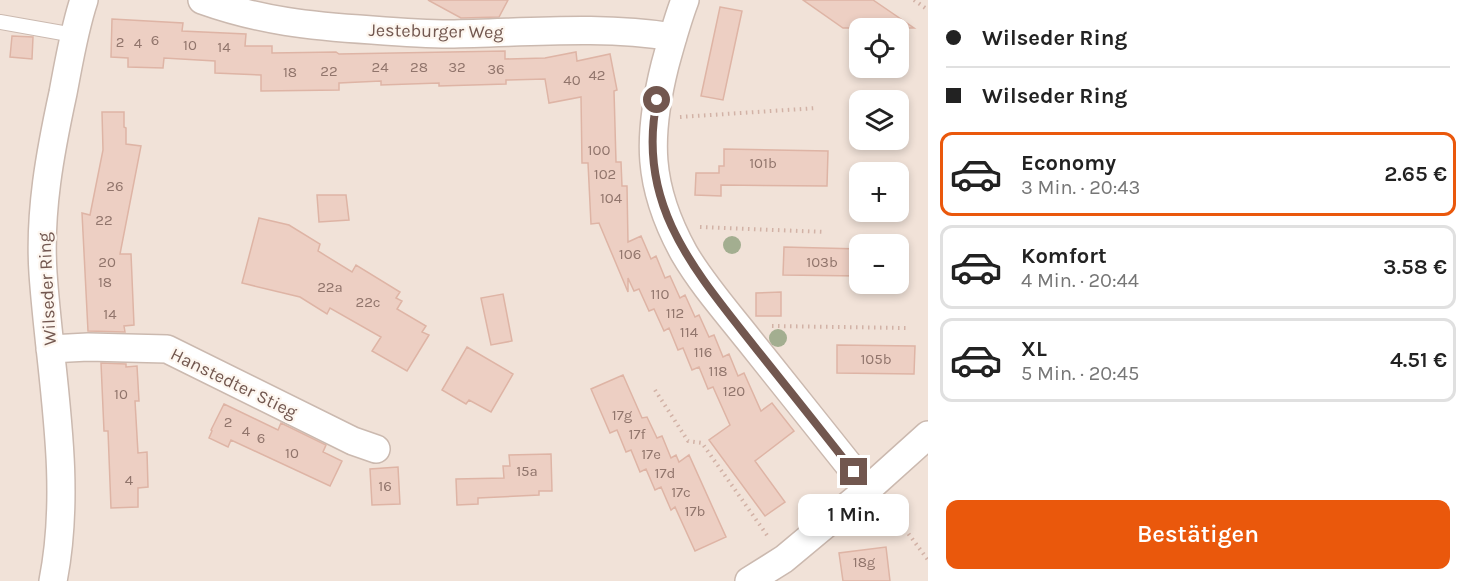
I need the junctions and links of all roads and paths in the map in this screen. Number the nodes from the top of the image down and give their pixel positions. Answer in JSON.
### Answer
{"nodes":[{"id":1,"x":84,"y":0,"type":"edge"},
{"id":2,"x":202,"y":0,"type":"edge"},
{"id":3,"x":686,"y":0,"type":"edge"},
{"id":4,"x":914,"y":0,"type":"edge"},
{"id":5,"x":928,"y":10,"type":"edge"},
{"id":6,"x":0,"y":22,"type":"edge"},
{"id":7,"x":74,"y":35,"type":"junction"},
{"id":8,"x":673,"y":37,"type":"junction"},
{"id":9,"x":817,"y":108,"type":"dead end"},
{"id":10,"x":654,"y":117,"type":"junction"},
{"id":11,"x":825,"y":232,"type":"dead end"},
{"id":12,"x":675,"y":233,"type":"junction"},
{"id":13,"x":906,"y":328,"type":"dead end"},
{"id":14,"x":744,"y":333,"type":"junction"},
{"id":15,"x":50,"y":349,"type":"junction"},
{"id":16,"x":655,"y":390,"type":"dead end"},
{"id":17,"x":928,"y":435,"type":"edge"},
{"id":18,"x":376,"y":449,"type":"dead end"},
{"id":19,"x":868,"y":489,"type":"junction"},
{"id":20,"x":926,"y":554,"type":"edge"},
{"id":21,"x":784,"y":559,"type":"junction"},
{"id":22,"x":928,"y":560,"type":"edge"},
{"id":23,"x":53,"y":581,"type":"edge"},
{"id":24,"x":749,"y":581,"type":"edge"}],
"edges":[{"from":1,"to":7,"type":"street","name":"Wilseder Ring"},
{"from":2,"to":8,"type":"street","name":"Jesteburger Weg"},
{"from":3,"to":8,"type":"street"},
{"from":4,"to":5,"type":"path"},
{"from":6,"to":7,"type":"lane"},
{"from":7,"to":15,"type":"street","name":"Wilseder Ring"},
{"from":8,"to":10,"type":"street"},
{"from":9,"to":10,"type":"path"},
{"from":10,"to":12,"type":"street"},
{"from":11,"to":12,"type":"path"},
{"from":12,"to":14,"type":"street"},
{"from":13,"to":14,"type":"path"},
{"from":14,"to":19,"type":"street"},
{"from":15,"to":18,"type":"street","name":"Hanstedter Stieg"},
{"from":15,"to":23,"type":"street","name":"Wilseder Ring"},
{"from":16,"to":21,"type":"path"},
{"from":17,"to":19,"type":"street"},
{"from":19,"to":20,"type":"path"},
{"from":19,"to":21,"type":"street"},
{"from":20,"to":22,"type":"path"},
{"from":21,"to":24,"type":"street"}]}
